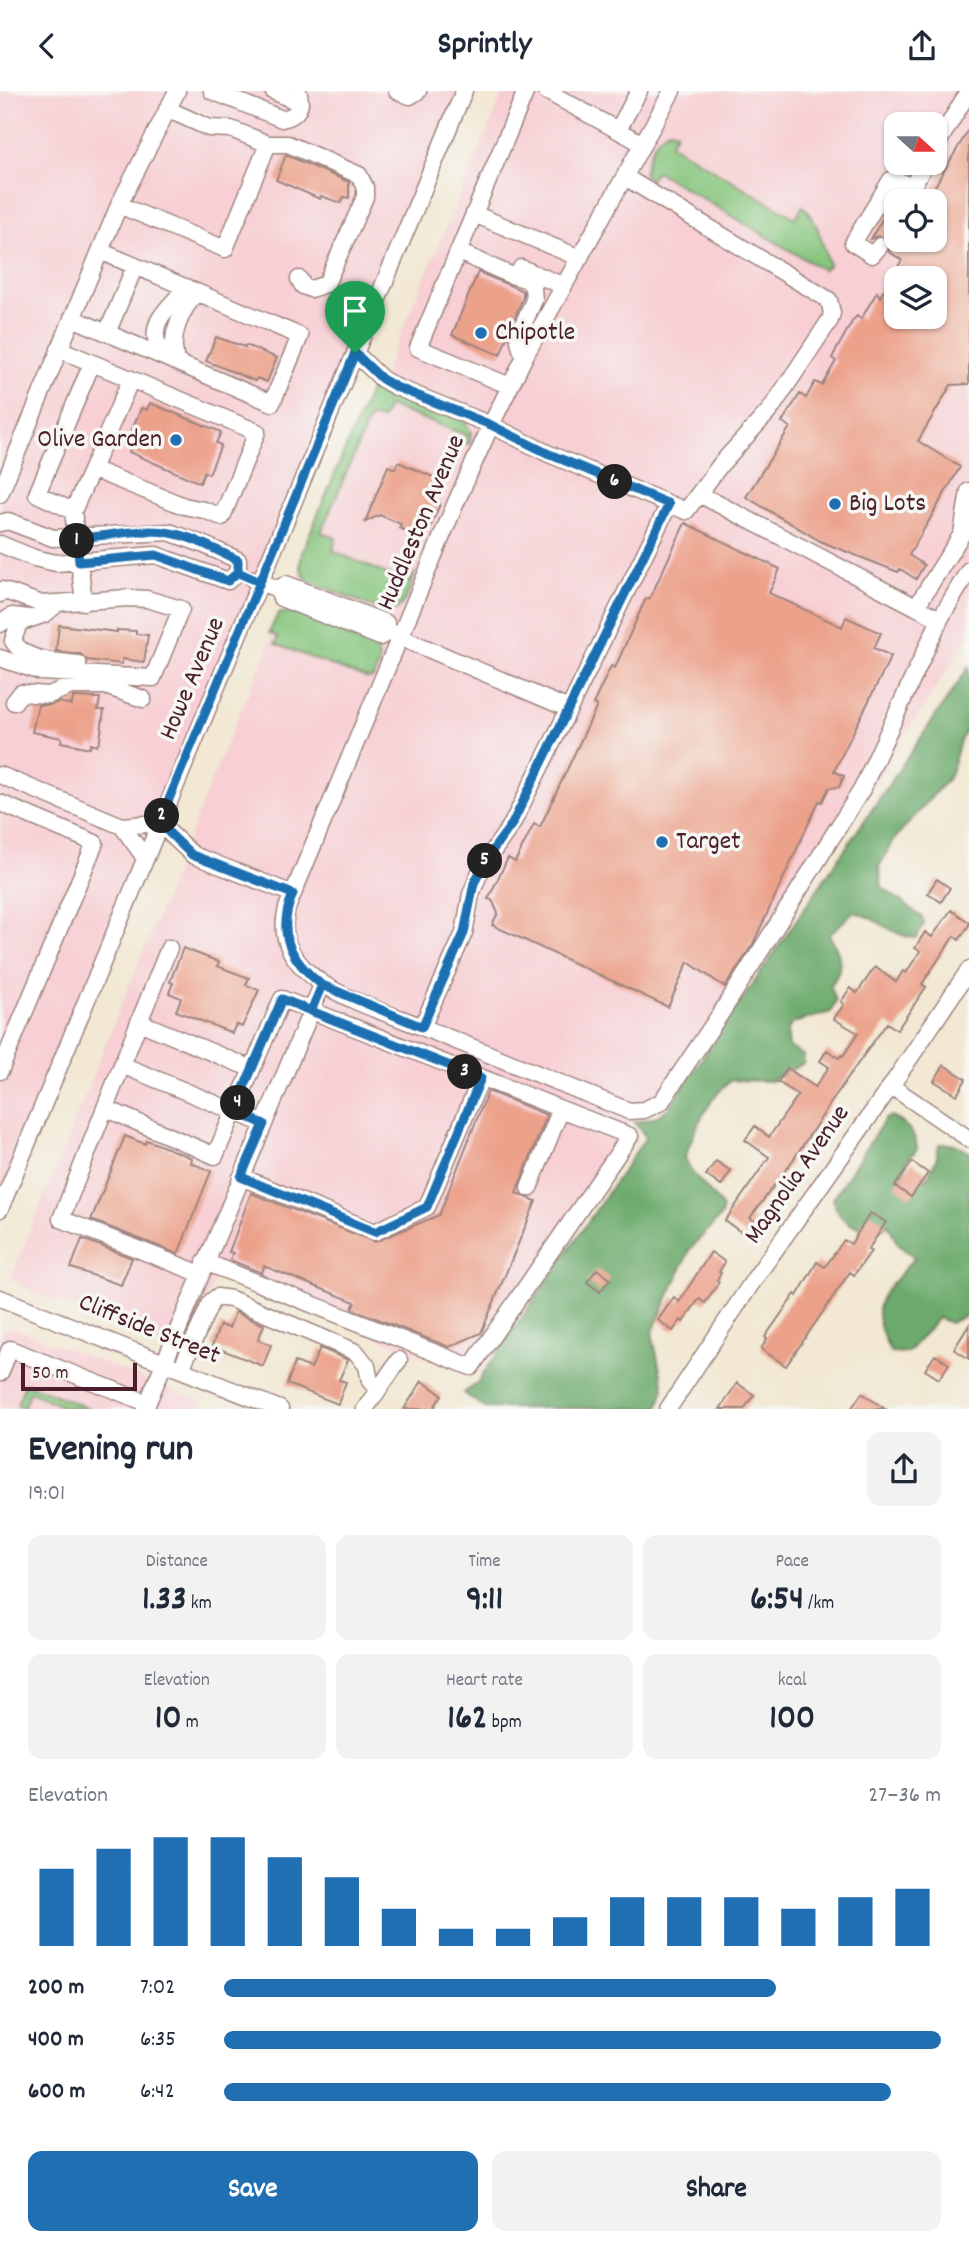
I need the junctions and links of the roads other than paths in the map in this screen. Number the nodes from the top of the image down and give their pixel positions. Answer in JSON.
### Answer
{"nodes":[{"id":1,"x":177,"y":91,"type":"edge"},
{"id":2,"x":212,"y":91,"type":"edge"},
{"id":3,"x":273,"y":91,"type":"edge"},
{"id":4,"x":397,"y":91,"type":"edge"},
{"id":5,"x":418,"y":91,"type":"edge"},
{"id":6,"x":464,"y":91,"type":"edge"},
{"id":7,"x":526,"y":91,"type":"edge"},
{"id":8,"x":546,"y":91,"type":"edge"},
{"id":9,"x":639,"y":91,"type":"edge"},
{"id":10,"x":672,"y":91,"type":"edge"},
{"id":11,"x":969,"y":91,"type":"edge"},
{"id":12,"x":299,"y":97,"type":"edge"},
{"id":13,"x":167,"y":109,"type":"junction"},
{"id":14,"x":947,"y":127,"type":"edge"},
{"id":15,"x":618,"y":131,"type":"junction"},
{"id":16,"x":268,"y":144,"type":"junction"},
{"id":17,"x":643,"y":144,"type":"junction"},
{"id":18,"x":919,"y":175,"type":"edge"},
{"id":19,"x":625,"y":177,"type":"junction"},
{"id":20,"x":119,"y":205,"type":"junction"},
{"id":21,"x":474,"y":214,"type":"junction"},
{"id":22,"x":880,"y":246,"type":"dead end"},
{"id":23,"x":460,"y":248,"type":"junction"},
{"id":24,"x":100,"y":251,"type":"junction"},
{"id":25,"x":580,"y":258,"type":"junction"},
{"id":26,"x":135,"y":266,"type":"junction"},
{"id":27,"x":299,"y":279,"type":"dead end"},
{"id":28,"x":564,"y":286,"type":"junction"},
{"id":29,"x":193,"y":290,"type":"junction"},
{"id":30,"x":72,"y":318,"type":"junction"},
{"id":31,"x":107,"y":333,"type":"junction"},
{"id":32,"x":59,"y":349,"type":"junction"},
{"id":33,"x":355,"y":353,"type":"junction"},
{"id":34,"x":526,"y":354,"type":"junction"},
{"id":35,"x":92,"y":363,"type":"junction"},
{"id":36,"x":131,"y":379,"type":"junction"},
{"id":37,"x":510,"y":386,"type":"junction"},
{"id":38,"x":275,"y":395,"type":"junction"},
{"id":39,"x":491,"y":425,"type":"junction"},
{"id":40,"x":92,"y":469,"type":"junction"},
{"id":41,"x":969,"y":491,"type":"edge"},
{"id":42,"x":0,"y":494,"type":"edge"},
{"id":43,"x":699,"y":494,"type":"junction"},
{"id":44,"x":669,"y":504,"type":"junction"},
{"id":45,"x":73,"y":511,"type":"junction"},
{"id":46,"x":0,"y":523,"type":"edge"},
{"id":47,"x":77,"y":538,"type":"junction"},
{"id":48,"x":0,"y":544,"type":"edge"},
{"id":49,"x":949,"y":555,"type":"junction"},
{"id":50,"x":79,"y":562,"type":"junction"},
{"id":51,"x":969,"y":570,"type":"edge"},
{"id":52,"x":238,"y":572,"type":"junction"},
{"id":53,"x":260,"y":582,"type":"junction"},
{"id":54,"x":278,"y":589,"type":"junction"},
{"id":55,"x":0,"y":594,"type":"edge"},
{"id":56,"x":83,"y":602,"type":"junction"},
{"id":57,"x":57,"y":604,"type":"junction"},
{"id":58,"x":916,"y":607,"type":"junction"},
{"id":59,"x":29,"y":618,"type":"junction"},
{"id":60,"x":940,"y":619,"type":"junction"},
{"id":61,"x":0,"y":624,"type":"edge"},
{"id":62,"x":400,"y":637,"type":"junction"},
{"id":63,"x":0,"y":643,"type":"edge"},
{"id":64,"x":24,"y":653,"type":"junction"},
{"id":65,"x":0,"y":658,"type":"edge"},
{"id":66,"x":155,"y":672,"type":"junction"},
{"id":67,"x":143,"y":699,"type":"dead end"},
{"id":68,"x":14,"y":702,"type":"dead end"},
{"id":69,"x":569,"y":709,"type":"junction"},
{"id":70,"x":0,"y":775,"type":"edge"},
{"id":71,"x":0,"y":803,"type":"edge"},
{"id":72,"x":159,"y":823,"type":"junction"},
{"id":73,"x":122,"y":826,"type":"junction"},
{"id":74,"x":145,"y":858,"type":"junction"},
{"id":75,"x":293,"y":894,"type":"junction"},
{"id":76,"x":169,"y":948,"type":"dead end"},
{"id":77,"x":969,"y":970,"type":"edge"},
{"id":78,"x":322,"y":985,"type":"junction"},
{"id":79,"x":311,"y":1011,"type":"junction"},
{"id":80,"x":139,"y":1022,"type":"junction"},
{"id":81,"x":422,"y":1027,"type":"junction"},
{"id":82,"x":7,"y":1036,"type":"edge"},
{"id":83,"x":122,"y":1065,"type":"junction"},
{"id":84,"x":252,"y":1069,"type":"junction"},
{"id":85,"x":0,"y":1071,"type":"edge"},
{"id":86,"x":481,"y":1078,"type":"junction"},
{"id":87,"x":891,"y":1086,"type":"junction"},
{"id":88,"x":105,"y":1108,"type":"junction"},
{"id":89,"x":561,"y":1109,"type":"junction"},
{"id":90,"x":234,"y":1111,"type":"junction"},
{"id":91,"x":264,"y":1124,"type":"junction"},
{"id":92,"x":969,"y":1139,"type":"edge"},
{"id":93,"x":241,"y":1177,"type":"junction"},
{"id":94,"x":529,"y":1188,"type":"dead end"},
{"id":95,"x":0,"y":1209,"type":"edge"},
{"id":96,"x":203,"y":1268,"type":"junction"},
{"id":97,"x":0,"y":1298,"type":"edge"},
{"id":98,"x":399,"y":1360,"type":"dead end"},
{"id":99,"x":164,"y":1362,"type":"junction"},
{"id":100,"x":181,"y":1369,"type":"junction"},
{"id":101,"x":0,"y":1373,"type":"edge"},
{"id":102,"x":379,"y":1389,"type":"junction"},
{"id":103,"x":146,"y":1406,"type":"edge"},
{"id":104,"x":280,"y":1409,"type":"edge"},
{"id":105,"x":365,"y":1409,"type":"edge"},
{"id":106,"x":668,"y":1409,"type":"edge"}],
"edges":[{"from":1,"to":13,"type":"street"},
{"from":2,"to":12,"type":"street"},
{"from":3,"to":12,"type":"street"},
{"from":4,"to":5,"type":"street"},
{"from":6,"to":33,"type":"street","name":"Howe Avenue"},
{"from":7,"to":21,"type":"street"},
{"from":8,"to":15,"type":"street"},
{"from":9,"to":15,"type":"street"},
{"from":10,"to":17,"type":"street","name":"Huddleston Avenue"},
{"from":11,"to":14,"type":"street"},
{"from":13,"to":16,"type":"street"},
{"from":13,"to":20,"type":"street"},
{"from":15,"to":17,"type":"street"},
{"from":16,"to":20,"type":"street"},
{"from":16,"to":27,"type":"street"},
{"from":17,"to":19,"type":"street","name":"Huddleston Avenue"},
{"from":18,"to":22,"type":"street"},
{"from":19,"to":25,"type":"street","name":"Huddleston Avenue"},
{"from":19,"to":43,"type":"street"},
{"from":20,"to":24,"type":"street"},
{"from":21,"to":23,"type":"street"},
{"from":21,"to":25,"type":"street"},
{"from":23,"to":28,"type":"street"},
{"from":23,"to":34,"type":"street"},
{"from":23,"to":37,"type":"street"},
{"from":24,"to":26,"type":"street"},
{"from":24,"to":30,"type":"street"},
{"from":25,"to":28,"type":"street","name":"Huddleston Avenue"},
{"from":26,"to":29,"type":"street"},
{"from":26,"to":31,"type":"street"},
{"from":28,"to":34,"type":"street","name":"Huddleston Avenue"},
{"from":29,"to":38,"type":"street"},
{"from":29,"to":38,"type":"street"},
{"from":30,"to":31,"type":"street"},
{"from":30,"to":32,"type":"street"},
{"from":31,"to":38,"type":"street"},
{"from":32,"to":35,"type":"street"},
{"from":32,"to":42,"type":"street"},
{"from":33,"to":39,"type":"street"},
{"from":33,"to":53,"type":"street","name":"Howe Avenue"},
{"from":34,"to":37,"type":"street","name":"Huddleston Avenue"},
{"from":35,"to":36,"type":"street"},
{"from":35,"to":45,"type":"street"},
{"from":36,"to":40,"type":"street"},
{"from":36,"to":40,"type":"street"},
{"from":37,"to":39,"type":"street","name":"Huddleston Avenue"},
{"from":39,"to":44,"type":"street"},
{"from":39,"to":62,"type":"street","name":"Huddleston Avenue"},
{"from":40,"to":45,"type":"street"},
{"from":41,"to":49,"type":"street"},
{"from":43,"to":44,"type":"street"},
{"from":43,"to":58,"type":"street"},
{"from":44,"to":69,"type":"street"},
{"from":45,"to":47,"type":"street"},
{"from":46,"to":47,"type":"street"},
{"from":47,"to":50,"type":"street"},
{"from":47,"to":52,"type":"street"},
{"from":48,"to":50,"type":"street"},
{"from":49,"to":51,"type":"street"},
{"from":49,"to":58,"type":"street"},
{"from":50,"to":52,"type":"street"},
{"from":50,"to":56,"type":"street"},
{"from":51,"to":60,"type":"street"},
{"from":52,"to":53,"type":"street"},
{"from":53,"to":54,"type":"street"},
{"from":53,"to":72,"type":"street","name":"Howe Avenue"},
{"from":54,"to":54,"type":"street"},
{"from":55,"to":57,"type":"street"},
{"from":56,"to":57,"type":"street"},
{"from":56,"to":66,"type":"street"},
{"from":57,"to":59,"type":"street"},
{"from":58,"to":60,"type":"street"},
{"from":59,"to":61,"type":"street"},
{"from":59,"to":64,"type":"street"},
{"from":60,"to":81,"type":"street"},
{"from":62,"to":69,"type":"street"},
{"from":62,"to":75,"type":"street","name":"Huddleston Avenue"},
{"from":63,"to":64,"type":"street"},
{"from":64,"to":66,"type":"street"},
{"from":65,"to":66,"type":"street"},
{"from":67,"to":68,"type":"street"},
{"from":69,"to":81,"type":"street"},
{"from":70,"to":73,"type":"street"},
{"from":71,"to":82,"type":"street"},
{"from":72,"to":73,"type":"street"},
{"from":72,"to":74,"type":"street","name":"Howe Avenue"},
{"from":72,"to":75,"type":"street"},
{"from":73,"to":74,"type":"street"},
{"from":74,"to":95,"type":"street","name":"Howe Avenue"},
{"from":75,"to":78,"type":"street","name":"Huddleston Avenue"},
{"from":76,"to":80,"type":"street"},
{"from":77,"to":87,"type":"street","name":"Magnolia Avenue"},
{"from":78,"to":79,"type":"street"},
{"from":78,"to":81,"type":"street"},
{"from":79,"to":84,"type":"street"},
{"from":79,"to":86,"type":"street"},
{"from":79,"to":91,"type":"street"},
{"from":80,"to":83,"type":"street"},
{"from":80,"to":84,"type":"street"},
{"from":82,"to":85,"type":"street"},
{"from":83,"to":88,"type":"street"},
{"from":83,"to":90,"type":"street"},
{"from":84,"to":90,"type":"street"},
{"from":86,"to":89,"type":"street"},
{"from":86,"to":93,"type":"street"},
{"from":87,"to":92,"type":"street"},
{"from":87,"to":106,"type":"street","name":"Magnolia Avenue"},
{"from":88,"to":90,"type":"street"},
{"from":88,"to":96,"type":"street"},
{"from":89,"to":94,"type":"street"},
{"from":89,"to":96,"type":"street"},
{"from":90,"to":91,"type":"street"},
{"from":91,"to":93,"type":"street"},
{"from":93,"to":96,"type":"street"},
{"from":96,"to":99,"type":"street"},
{"from":97,"to":99,"type":"street","name":"Cliffside Street"},
{"from":98,"to":102,"type":"street"},
{"from":99,"to":100,"type":"street","name":"Cliffside Street"},
{"from":99,"to":103,"type":"street"},
{"from":100,"to":102,"type":"street"},
{"from":100,"to":104,"type":"street","name":"Cliffside Street"},
{"from":101,"to":103,"type":"street"},
{"from":102,"to":105,"type":"street"}]}
